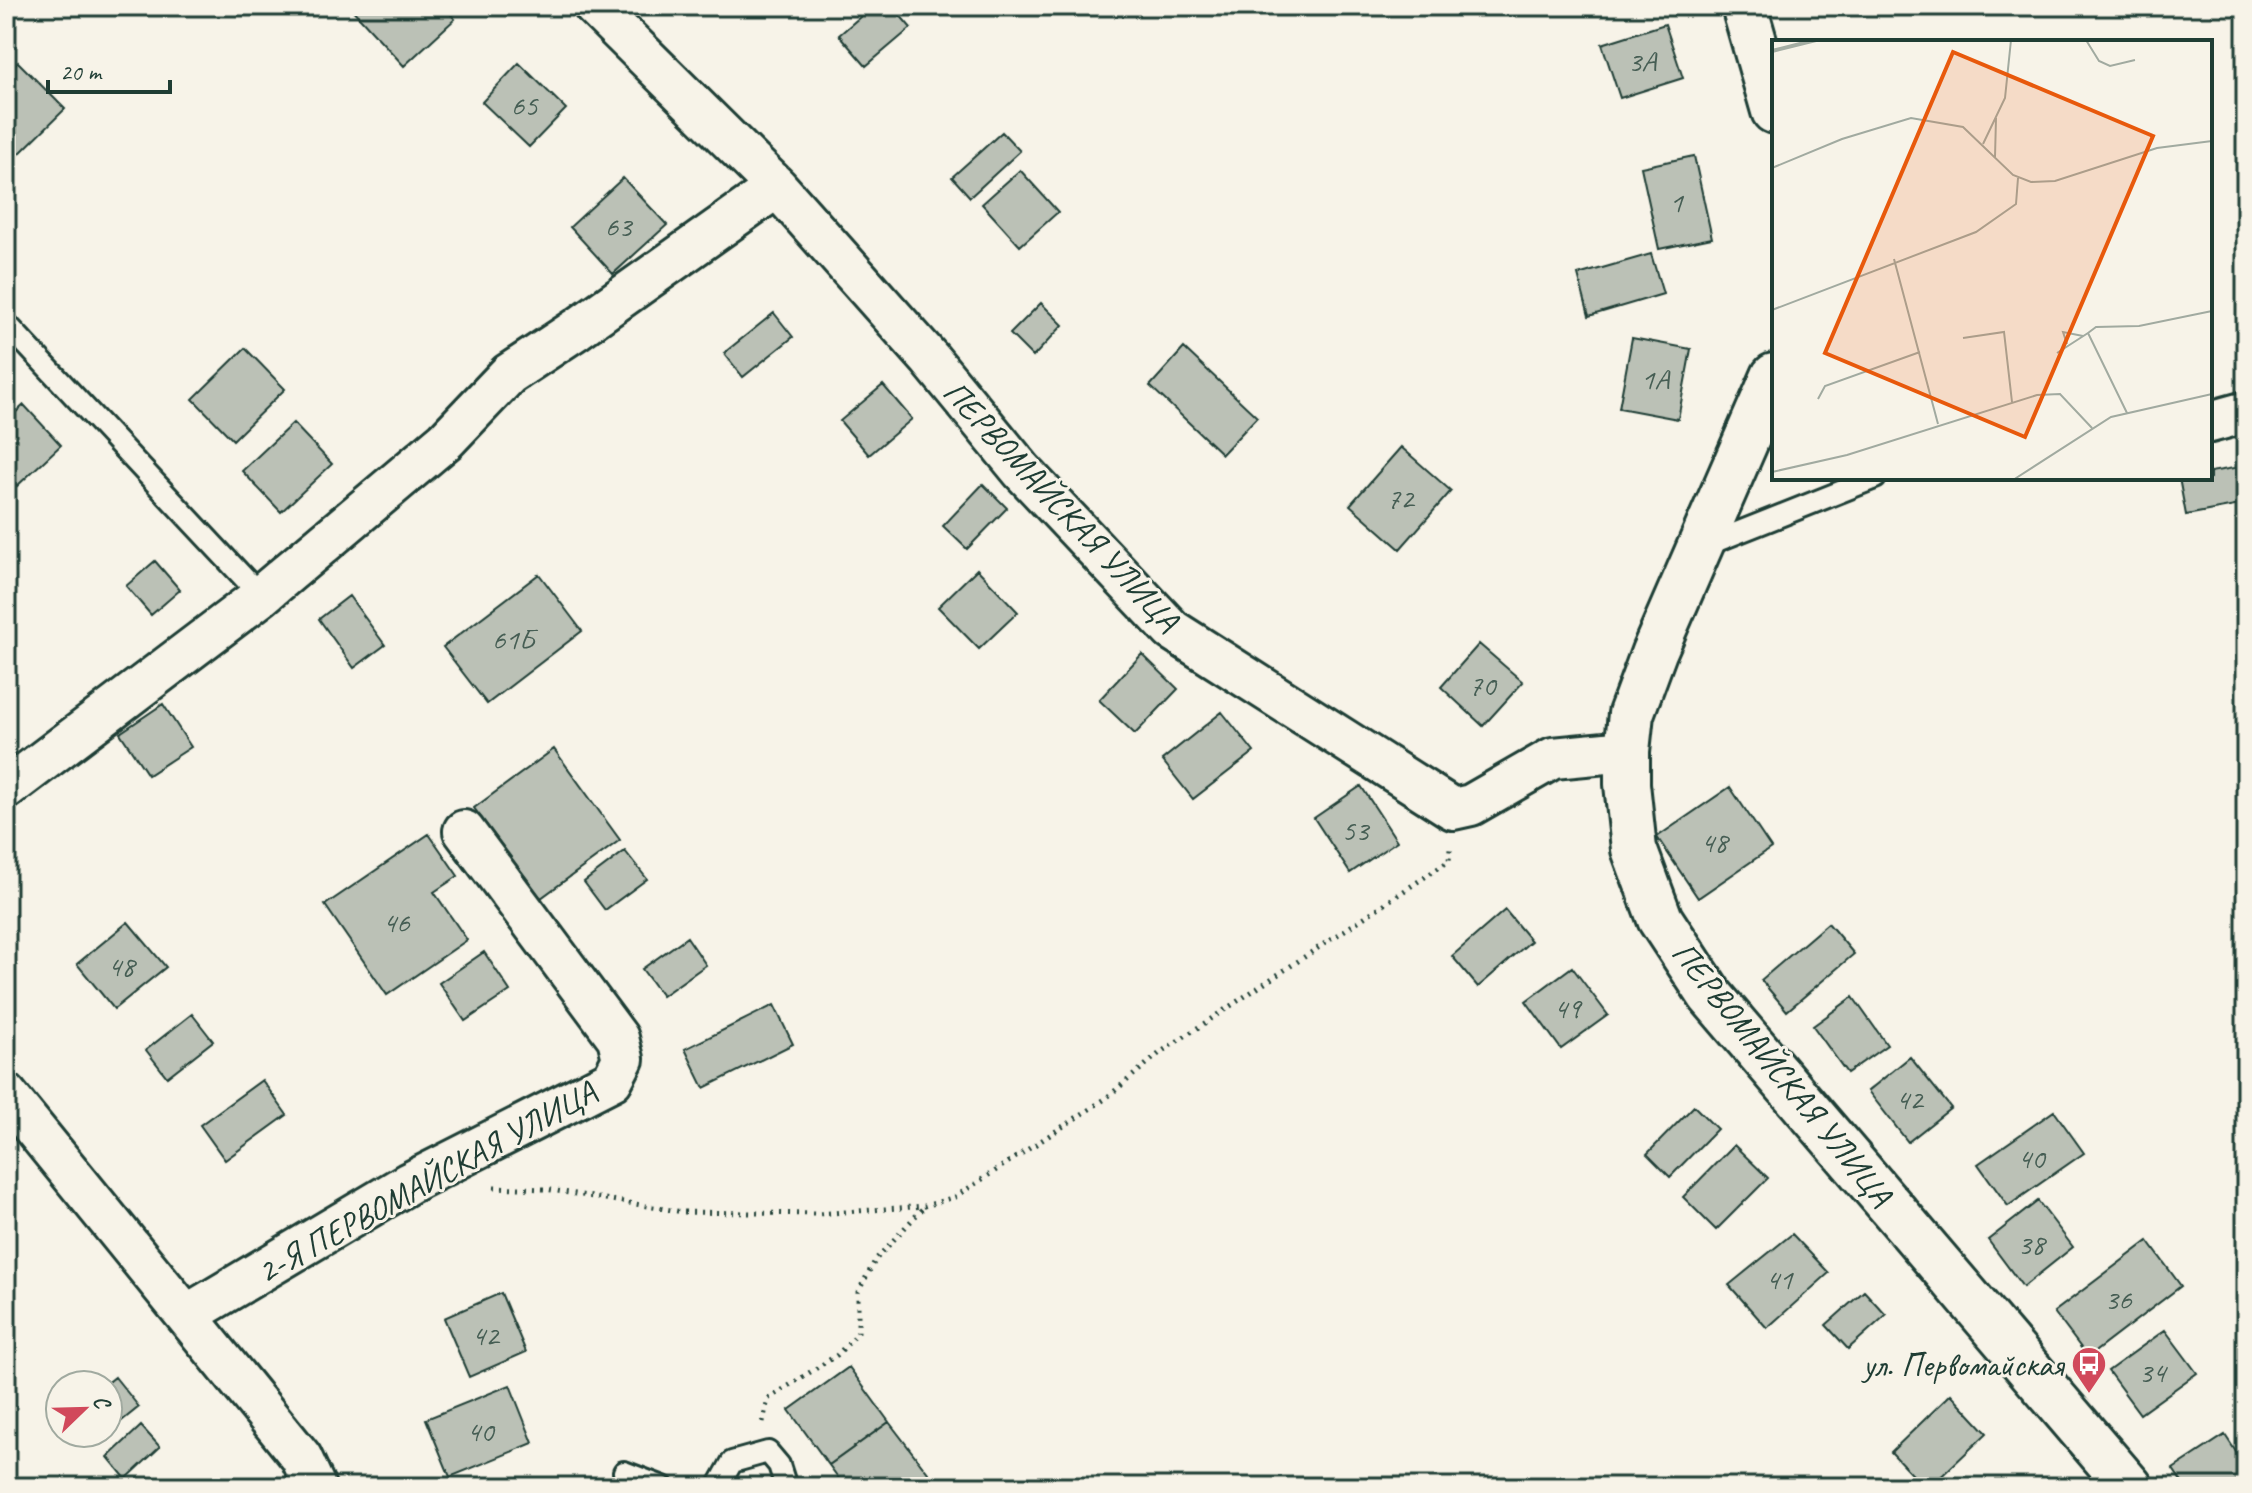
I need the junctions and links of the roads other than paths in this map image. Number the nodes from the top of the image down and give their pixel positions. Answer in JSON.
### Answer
{"nodes":[{"id":1,"x":594,"y":6,"type":"edge"},
{"id":2,"x":1744,"y":6,"type":"edge"},
{"id":3,"x":1772,"y":104,"type":"edge"},
{"id":4,"x":777,"y":187,"type":"junction"},
{"id":5,"x":6,"y":323,"type":"edge"},
{"id":6,"x":1772,"y":385,"type":"edge"},
{"id":7,"x":2246,"y":412,"type":"edge"},
{"id":8,"x":2212,"y":421,"type":"edge"},
{"id":9,"x":1761,"y":437,"type":"edge"},
{"id":10,"x":1870,"y":480,"type":"edge"},
{"id":11,"x":1699,"y":548,"type":"junction"},
{"id":12,"x":261,"y":596,"type":"junction"},
{"id":13,"x":1627,"y":751,"type":"junction"},
{"id":14,"x":6,"y":789,"type":"edge"},
{"id":15,"x":464,"y":831,"type":"dead end"},
{"id":16,"x":6,"y":1094,"type":"edge"},
{"id":17,"x":187,"y":1315,"type":"junction"},
{"id":18,"x":624,"y":1472,"type":"dead end"},
{"id":19,"x":315,"y":1487,"type":"edge"},
{"id":20,"x":663,"y":1487,"type":"edge"},
{"id":21,"x":718,"y":1487,"type":"edge"},
{"id":22,"x":786,"y":1487,"type":"edge"},
{"id":23,"x":2130,"y":1487,"type":"edge"}],
"edges":[{"from":1,"to":4,"type":"street","name":"ПЕРВОМАЙСКАЯ УЛИЦА"},
{"from":2,"to":3,"type":"street"},
{"from":4,"to":12,"type":"street"},
{"from":4,"to":13,"type":"street","name":"ПЕРВОМАЙСКАЯ УЛИЦА"},
{"from":5,"to":12,"type":"lane"},
{"from":6,"to":9,"type":"street","name":"ПЕРВОМАЙСКАЯ УЛИЦА"},
{"from":7,"to":8,"type":"street"},
{"from":9,"to":11,"type":"street","name":"ПЕРВОМАЙСКАЯ УЛИЦА"},
{"from":10,"to":11,"type":"lane"},
{"from":11,"to":13,"type":"street","name":"ПЕРВОМАЙСКАЯ УЛИЦА"},
{"from":12,"to":14,"type":"street"},
{"from":13,"to":23,"type":"street","name":"ПЕРВОМАЙСКАЯ УЛИЦА"},
{"from":15,"to":17,"type":"street","name":"2-Я ПЕРВОМАЙСКАЯ УЛИЦА"},
{"from":16,"to":17,"type":"street"},
{"from":17,"to":19,"type":"street"},
{"from":18,"to":20,"type":"lane"},
{"from":21,"to":22,"type":"lane"}]}
